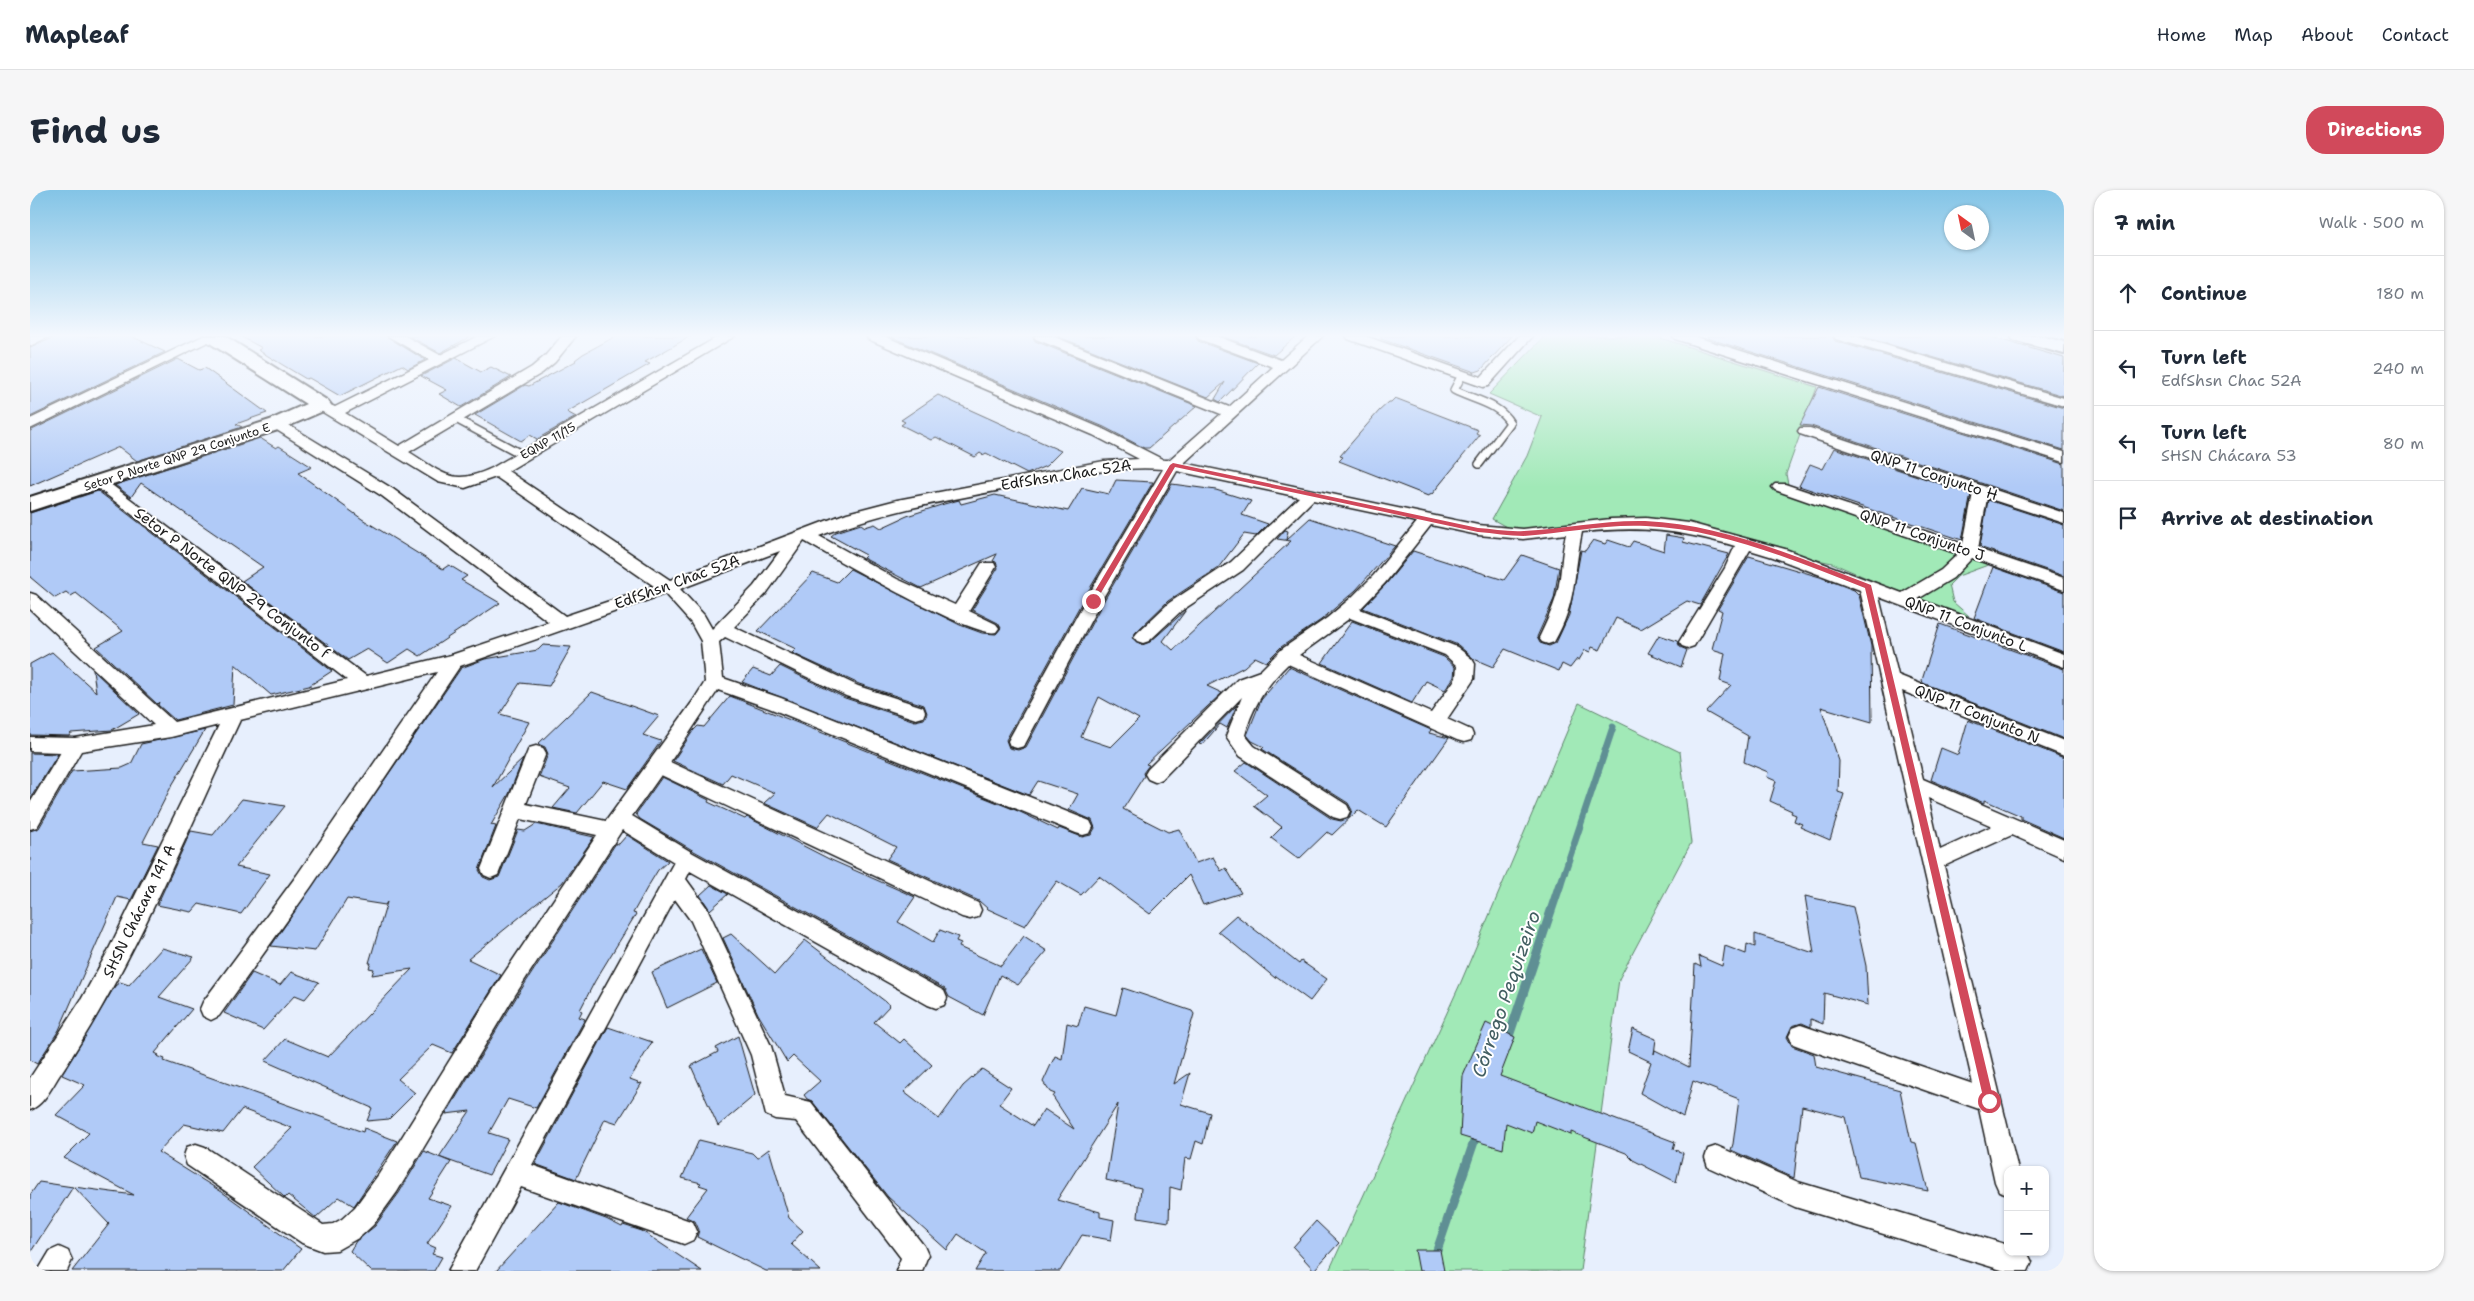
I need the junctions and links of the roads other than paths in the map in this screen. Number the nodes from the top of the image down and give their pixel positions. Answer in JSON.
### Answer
{"nodes":[{"id":1,"x":109,"y":386,"type":"edge"},
{"id":2,"x":292,"y":386,"type":"edge"},
{"id":3,"x":379,"y":386,"type":"edge"},
{"id":4,"x":510,"y":386,"type":"edge"},
{"id":5,"x":641,"y":386,"type":"edge"},
{"id":6,"x":991,"y":386,"type":"edge"},
{"id":7,"x":1165,"y":386,"type":"edge"},
{"id":8,"x":1260,"y":386,"type":"edge"},
{"id":9,"x":1456,"y":386,"type":"edge"},
{"id":10,"x":1840,"y":386,"type":"edge"},
{"id":11,"x":2011,"y":386,"type":"edge"},
{"id":12,"x":2064,"y":402,"type":"edge"},
{"id":13,"x":328,"y":409,"type":"junction"},
{"id":14,"x":1230,"y":413,"type":"junction"},
{"id":15,"x":456,"y":419,"type":"junction"},
{"id":16,"x":277,"y":424,"type":"junction"},
{"id":17,"x":30,"y":425,"type":"edge"},
{"id":18,"x":1805,"y":431,"type":"dead end"},
{"id":19,"x":399,"y":452,"type":"junction"},
{"id":20,"x":523,"y":455,"type":"junction"},
{"id":21,"x":2064,"y":457,"type":"edge"},
{"id":22,"x":1167,"y":464,"type":"junction"},
{"id":23,"x":1479,"y":464,"type":"dead end"},
{"id":24,"x":498,"y":471,"type":"junction"},
{"id":25,"x":100,"y":482,"type":"junction"},
{"id":26,"x":1780,"y":488,"type":"dead end"},
{"id":27,"x":1981,"y":490,"type":"junction"},
{"id":28,"x":1310,"y":494,"type":"junction"},
{"id":29,"x":30,"y":504,"type":"edge"},
{"id":30,"x":2064,"y":518,"type":"edge"},
{"id":31,"x":1428,"y":519,"type":"junction"},
{"id":32,"x":1575,"y":529,"type":"junction"},
{"id":33,"x":801,"y":536,"type":"junction"},
{"id":34,"x":1745,"y":542,"type":"junction"},
{"id":35,"x":1970,"y":551,"type":"junction"},
{"id":36,"x":988,"y":567,"type":"dead end"},
{"id":37,"x":2064,"y":584,"type":"edge"},
{"id":38,"x":668,"y":587,"type":"junction"},
{"id":39,"x":1868,"y":587,"type":"junction"},
{"id":40,"x":30,"y":598,"type":"edge"},
{"id":41,"x":1904,"y":600,"type":"junction"},
{"id":42,"x":1348,"y":611,"type":"junction"},
{"id":43,"x":958,"y":615,"type":"junction"},
{"id":44,"x":562,"y":623,"type":"junction"},
{"id":45,"x":990,"y":628,"type":"dead end"},
{"id":46,"x":724,"y":629,"type":"junction"},
{"id":47,"x":1143,"y":636,"type":"dead end"},
{"id":48,"x":1548,"y":638,"type":"dead end"},
{"id":49,"x":710,"y":641,"type":"junction"},
{"id":50,"x":1688,"y":642,"type":"dead end"},
{"id":51,"x":1286,"y":656,"type":"junction"},
{"id":52,"x":454,"y":661,"type":"junction"},
{"id":53,"x":2064,"y":661,"type":"edge"},
{"id":54,"x":1269,"y":674,"type":"junction"},
{"id":55,"x":1890,"y":678,"type":"junction"},
{"id":56,"x":714,"y":682,"type":"junction"},
{"id":57,"x":364,"y":684,"type":"junction"},
{"id":58,"x":916,"y":712,"type":"dead end"},
{"id":59,"x":233,"y":716,"type":"junction"},
{"id":60,"x":1435,"y":722,"type":"junction"},
{"id":61,"x":172,"y":730,"type":"junction"},
{"id":62,"x":1464,"y":735,"type":"dead end"},
{"id":63,"x":1017,"y":741,"type":"dead end"},
{"id":64,"x":30,"y":744,"type":"edge"},
{"id":65,"x":76,"y":745,"type":"junction"},
{"id":66,"x":2064,"y":749,"type":"edge"},
{"id":67,"x":536,"y":753,"type":"dead end"},
{"id":68,"x":658,"y":765,"type":"junction"},
{"id":69,"x":1154,"y":774,"type":"dead end"},
{"id":70,"x":1915,"y":784,"type":"junction"},
{"id":71,"x":514,"y":810,"type":"junction"},
{"id":72,"x":1340,"y":811,"type":"dead end"},
{"id":73,"x":30,"y":821,"type":"edge"},
{"id":74,"x":615,"y":824,"type":"junction"},
{"id":75,"x":2014,"y":826,"type":"junction"},
{"id":76,"x":1083,"y":827,"type":"dead end"},
{"id":77,"x":2064,"y":849,"type":"edge"},
{"id":78,"x":686,"y":859,"type":"junction"},
{"id":79,"x":1933,"y":862,"type":"junction"},
{"id":80,"x":491,"y":868,"type":"dead end"},
{"id":81,"x":674,"y":880,"type":"junction"},
{"id":82,"x":970,"y":910,"type":"dead end"},
{"id":83,"x":936,"y":998,"type":"dead end"},
{"id":84,"x":212,"y":1009,"type":"dead end"},
{"id":85,"x":1801,"y":1036,"type":"dead end"},
{"id":86,"x":30,"y":1098,"type":"edge"},
{"id":87,"x":1989,"y":1101,"type":"junction"},
{"id":88,"x":196,"y":1156,"type":"dead end"},
{"id":89,"x":1717,"y":1158,"type":"dead end"},
{"id":90,"x":2004,"y":1166,"type":"edge"},
{"id":91,"x":516,"y":1172,"type":"junction"},
{"id":92,"x":684,"y":1231,"type":"dead end"},
{"id":93,"x":2019,"y":1262,"type":"edge"},
{"id":94,"x":461,"y":1271,"type":"edge"},
{"id":95,"x":909,"y":1271,"type":"edge"}],
"edges":[{"from":1,"to":17,"type":"street"},
{"from":2,"to":13,"type":"street"},
{"from":3,"to":13,"type":"street"},
{"from":4,"to":15,"type":"street"},
{"from":5,"to":20,"type":"street","name":"EQNP 11/15"},
{"from":6,"to":22,"type":"street"},
{"from":7,"to":14,"type":"street"},
{"from":8,"to":14,"type":"street"},
{"from":9,"to":23,"type":"lane"},
{"from":10,"to":21,"type":"street"},
{"from":11,"to":12,"type":"street"},
{"from":13,"to":16,"type":"street","name":"Setor P Norte QNP 29 Conjunto E"},
{"from":13,"to":19,"type":"street","name":"EQNP 11/15"},
{"from":14,"to":22,"type":"street"},
{"from":15,"to":19,"type":"street"},
{"from":15,"to":20,"type":"lane"},
{"from":16,"to":25,"type":"street","name":"Setor P Norte QNP 29 Conjunto E"},
{"from":16,"to":44,"type":"street"},
{"from":18,"to":27,"type":"street","name":"QNP 11 Conjunto H"},
{"from":19,"to":24,"type":"street","name":"EQNP 11/15"},
{"from":20,"to":24,"type":"street","name":"EQNP 11/15"},
{"from":22,"to":28,"type":"street","name":"EdfShsn Chac 52A"},
{"from":22,"to":33,"type":"street","name":"EdfShsn Chac 52A"},
{"from":22,"to":63,"type":"street"},
{"from":24,"to":38,"type":"street"},
{"from":25,"to":29,"type":"street","name":"Setor P Norte QNP 29 Conjunto E"},
{"from":25,"to":57,"type":"street","name":"Setor P Norte QNP 29 Conjunto f"},
{"from":26,"to":35,"type":"street","name":"QNP 11 Conjunto J"},
{"from":27,"to":30,"type":"street","name":"QNP 11 Conjunto H"},
{"from":27,"to":35,"type":"street"},
{"from":28,"to":31,"type":"street","name":"EdfShsn Chac 52A"},
{"from":28,"to":47,"type":"street"},
{"from":31,"to":32,"type":"street","name":"EdfShsn Chac 52A"},
{"from":31,"to":42,"type":"street"},
{"from":32,"to":34,"type":"street","name":"EdfShsn Chac 52A"},
{"from":32,"to":48,"type":"street"},
{"from":33,"to":38,"type":"street","name":"EdfShsn Chac 52A"},
{"from":33,"to":43,"type":"street"},
{"from":33,"to":46,"type":"street"},
{"from":34,"to":39,"type":"street","name":"EdfShsn Chac 52A"},
{"from":34,"to":50,"type":"street"},
{"from":35,"to":37,"type":"street","name":"QNP 11 Conjunto J"},
{"from":35,"to":41,"type":"street"},
{"from":36,"to":43,"type":"street"},
{"from":38,"to":44,"type":"street","name":"EdfShsn Chac 52A"},
{"from":38,"to":49,"type":"street"},
{"from":39,"to":41,"type":"street","name":"QNP 11 Conjunto L"},
{"from":39,"to":55,"type":"street"},
{"from":40,"to":61,"type":"street"},
{"from":41,"to":53,"type":"street","name":"QNP 11 Conjunto L"},
{"from":42,"to":51,"type":"street"},
{"from":42,"to":60,"type":"street"},
{"from":43,"to":45,"type":"street"},
{"from":44,"to":52,"type":"street","name":"EdfShsn Chac 52A"},
{"from":46,"to":49,"type":"street"},
{"from":46,"to":58,"type":"street"},
{"from":49,"to":56,"type":"street"},
{"from":51,"to":54,"type":"street"},
{"from":51,"to":60,"type":"street"},
{"from":52,"to":57,"type":"street","name":"EdfShsn Chac 52A"},
{"from":52,"to":84,"type":"street"},
{"from":54,"to":69,"type":"street"},
{"from":54,"to":72,"type":"street"},
{"from":55,"to":66,"type":"street","name":"QNP 11 Conjunto N"},
{"from":55,"to":70,"type":"street"},
{"from":56,"to":68,"type":"street"},
{"from":56,"to":76,"type":"street"},
{"from":57,"to":59,"type":"street","name":"EdfShsn Chac 52A"},
{"from":59,"to":61,"type":"street","name":"EdfShsn Chac 52A"},
{"from":59,"to":86,"type":"street","name":"SHSN Chácara 141 A"},
{"from":60,"to":62,"type":"street"},
{"from":61,"to":65,"type":"street","name":"EdfShsn Chac 52A"},
{"from":64,"to":65,"type":"street","name":"EdfShsn Chac 52A"},
{"from":65,"to":73,"type":"street"},
{"from":67,"to":71,"type":"street"},
{"from":68,"to":74,"type":"street"},
{"from":68,"to":82,"type":"street"},
{"from":70,"to":75,"type":"street"},
{"from":70,"to":79,"type":"street"},
{"from":71,"to":74,"type":"street"},
{"from":71,"to":80,"type":"street"},
{"from":74,"to":78,"type":"street"},
{"from":74,"to":88,"type":"street"},
{"from":75,"to":77,"type":"street"},
{"from":75,"to":79,"type":"street"},
{"from":78,"to":81,"type":"street"},
{"from":78,"to":83,"type":"street"},
{"from":79,"to":87,"type":"street"},
{"from":81,"to":91,"type":"street"},
{"from":81,"to":95,"type":"street"},
{"from":85,"to":87,"type":"street"},
{"from":87,"to":90,"type":"street"},
{"from":89,"to":93,"type":"street"},
{"from":91,"to":92,"type":"street"},
{"from":91,"to":94,"type":"street"}]}
